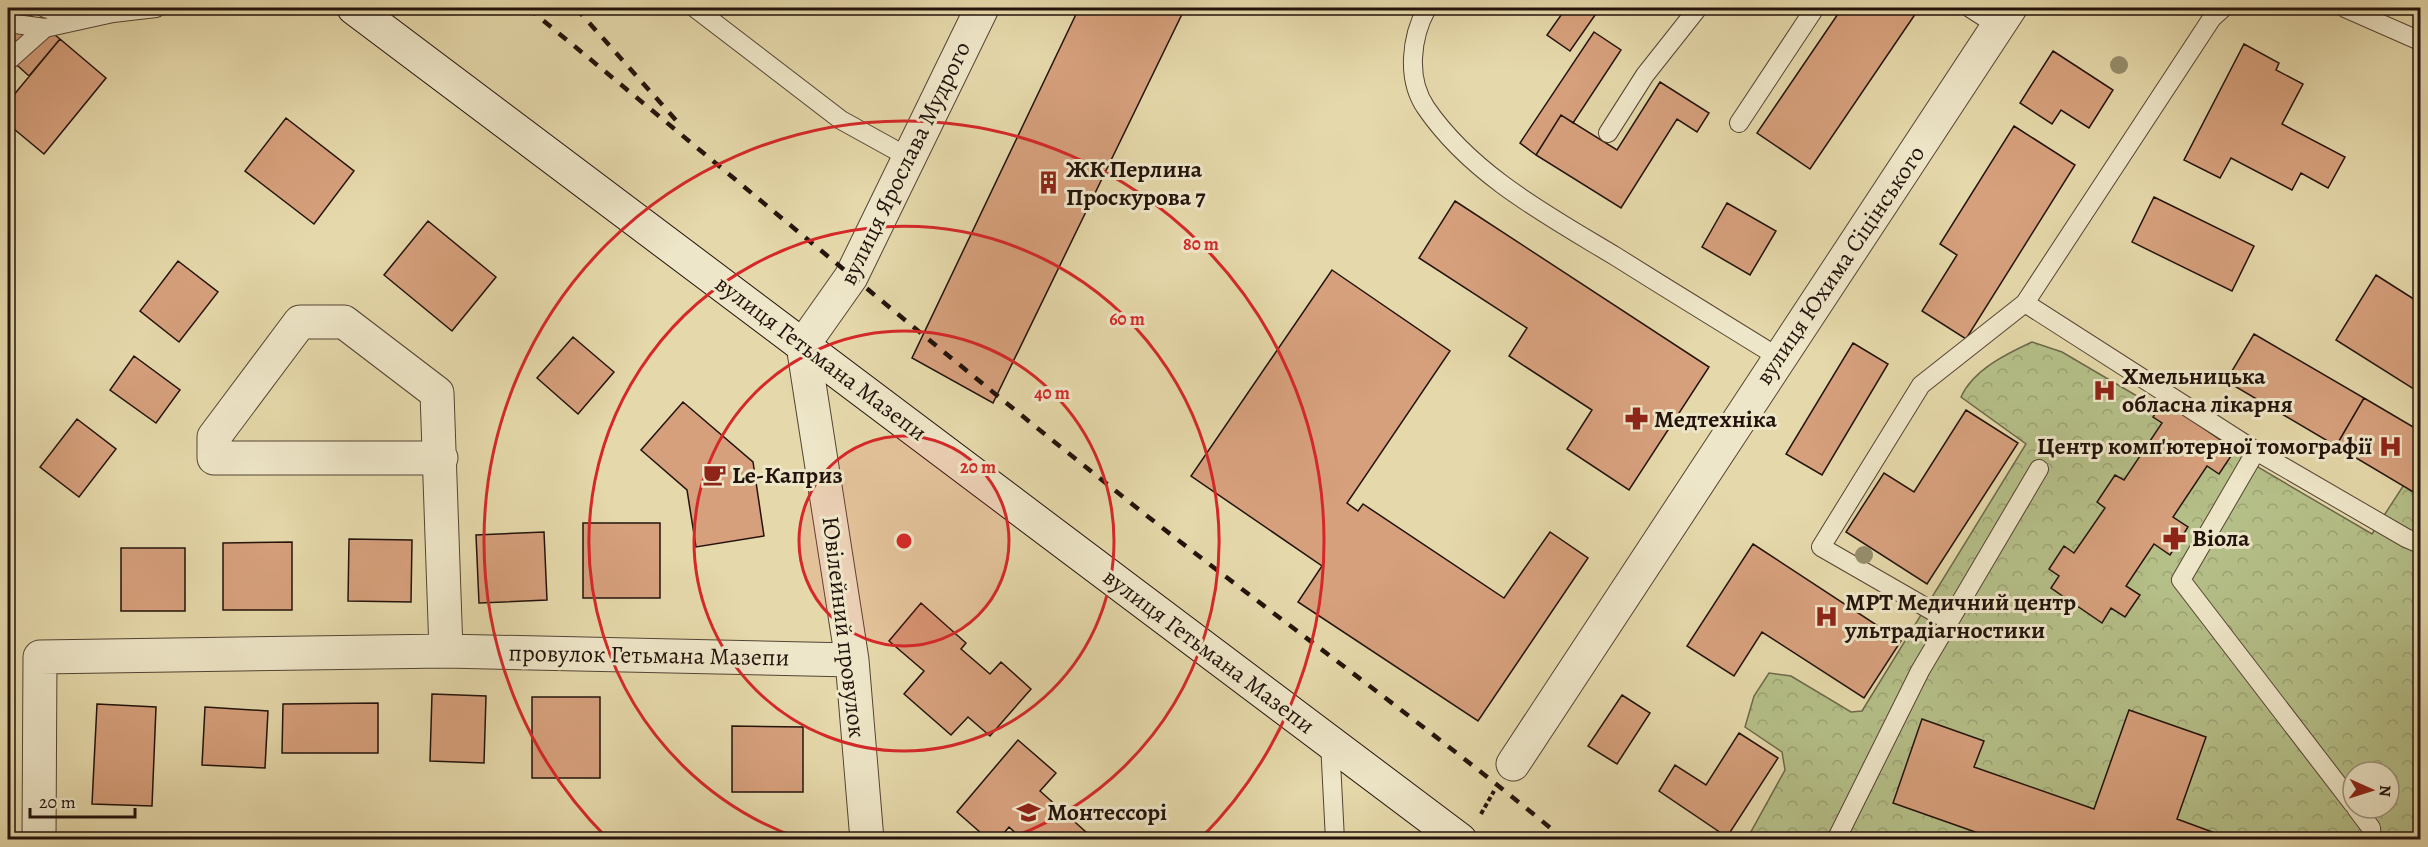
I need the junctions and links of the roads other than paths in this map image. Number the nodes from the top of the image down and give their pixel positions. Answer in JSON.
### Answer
{"nodes":[{"id":1,"x":45,"y":8,"type":"edge"},
{"id":2,"x":156,"y":8,"type":"edge"},
{"id":3,"x":354,"y":8,"type":"edge"},
{"id":4,"x":695,"y":8,"type":"edge"},
{"id":5,"x":982,"y":8,"type":"edge"},
{"id":6,"x":1427,"y":8,"type":"edge"},
{"id":7,"x":1698,"y":8,"type":"edge"},
{"id":8,"x":1815,"y":8,"type":"edge"},
{"id":9,"x":1970,"y":8,"type":"edge"},
{"id":10,"x":2223,"y":8,"type":"edge"},
{"id":11,"x":2345,"y":8,"type":"edge"},
{"id":12,"x":109,"y":10,"type":"edge"},
{"id":13,"x":2004,"y":17,"type":"edge"},
{"id":14,"x":84,"y":18,"type":"junction"},
{"id":15,"x":8,"y":23,"type":"edge"},
{"id":16,"x":45,"y":28,"type":"junction"},
{"id":17,"x":2421,"y":41,"type":"edge"},
{"id":18,"x":8,"y":61,"type":"edge"},
{"id":19,"x":1739,"y":123,"type":"dead end"},
{"id":20,"x":1608,"y":133,"type":"dead end"},
{"id":21,"x":908,"y":157,"type":"junction"},
{"id":22,"x":2025,"y":303,"type":"junction"},
{"id":23,"x":803,"y":345,"type":"junction"},
{"id":24,"x":1778,"y":357,"type":"junction"},
{"id":25,"x":2256,"y":451,"type":"junction"},
{"id":26,"x":441,"y":458,"type":"junction"},
{"id":27,"x":2039,"y":469,"type":"dead end"},
{"id":28,"x":2421,"y":544,"type":"edge"},
{"id":29,"x":1948,"y":621,"type":"junction"},
{"id":30,"x":446,"y":651,"type":"junction"},
{"id":31,"x":852,"y":660,"type":"junction"},
{"id":32,"x":1330,"y":742,"type":"junction"},
{"id":33,"x":1513,"y":764,"type":"road end"},
{"id":34,"x":2341,"y":788,"type":"edge"},
{"id":35,"x":2366,"y":820,"type":"edge"},
{"id":36,"x":1468,"y":830,"type":"edge"},
{"id":37,"x":39,"y":840,"type":"edge"},
{"id":38,"x":867,"y":840,"type":"edge"},
{"id":39,"x":1335,"y":840,"type":"edge"},
{"id":40,"x":1836,"y":840,"type":"edge"},
{"id":41,"x":2372,"y":840,"type":"edge"}],
"edges":[{"from":1,"to":14,"type":"lane"},
{"from":2,"to":12,"type":"lane"},
{"from":3,"to":23,"type":"street","name":"вулиця Гетьмана Мазепи"},
{"from":4,"to":21,"type":"lane"},
{"from":5,"to":21,"type":"street","name":"вулиця Ярослава Мудрого"},
{"from":6,"to":24,"type":"lane"},
{"from":7,"to":20,"type":"lane"},
{"from":8,"to":19,"type":"lane"},
{"from":9,"to":13,"type":"lane"},
{"from":10,"to":22,"type":"lane"},
{"from":11,"to":17,"type":"lane"},
{"from":12,"to":14,"type":"lane"},
{"from":13,"to":24,"type":"street","name":"вулиця Юхима Сіцінського"},
{"from":14,"to":16,"type":"lane"},
{"from":15,"to":16,"type":"lane"},
{"from":16,"to":18,"type":"lane"},
{"from":21,"to":23,"type":"street","name":"вулиця Ярослава Мудрого"},
{"from":22,"to":25,"type":"lane"},
{"from":22,"to":29,"type":"lane"},
{"from":23,"to":31,"type":"street","name":"Ювілейний провулок"},
{"from":23,"to":32,"type":"street","name":"вулиця Гетьмана Мазепи"},
{"from":24,"to":33,"type":"street","name":"вулиця Юхима Сіцінського"},
{"from":25,"to":28,"type":"lane"},
{"from":25,"to":34,"type":"lane"},
{"from":26,"to":26,"type":"street"},
{"from":26,"to":30,"type":"street"},
{"from":27,"to":29,"type":"lane"},
{"from":29,"to":40,"type":"lane"},
{"from":30,"to":31,"type":"street","name":"провулок Гетьмана Мазепи"},
{"from":30,"to":37,"type":"street","name":"провулок Гетьмана Мазепи"},
{"from":31,"to":38,"type":"street","name":"Ювілейний провулок"},
{"from":32,"to":36,"type":"street","name":"вулиця Гетьмана Мазепи"},
{"from":32,"to":39,"type":"lane"},
{"from":35,"to":41,"type":"lane"}]}
